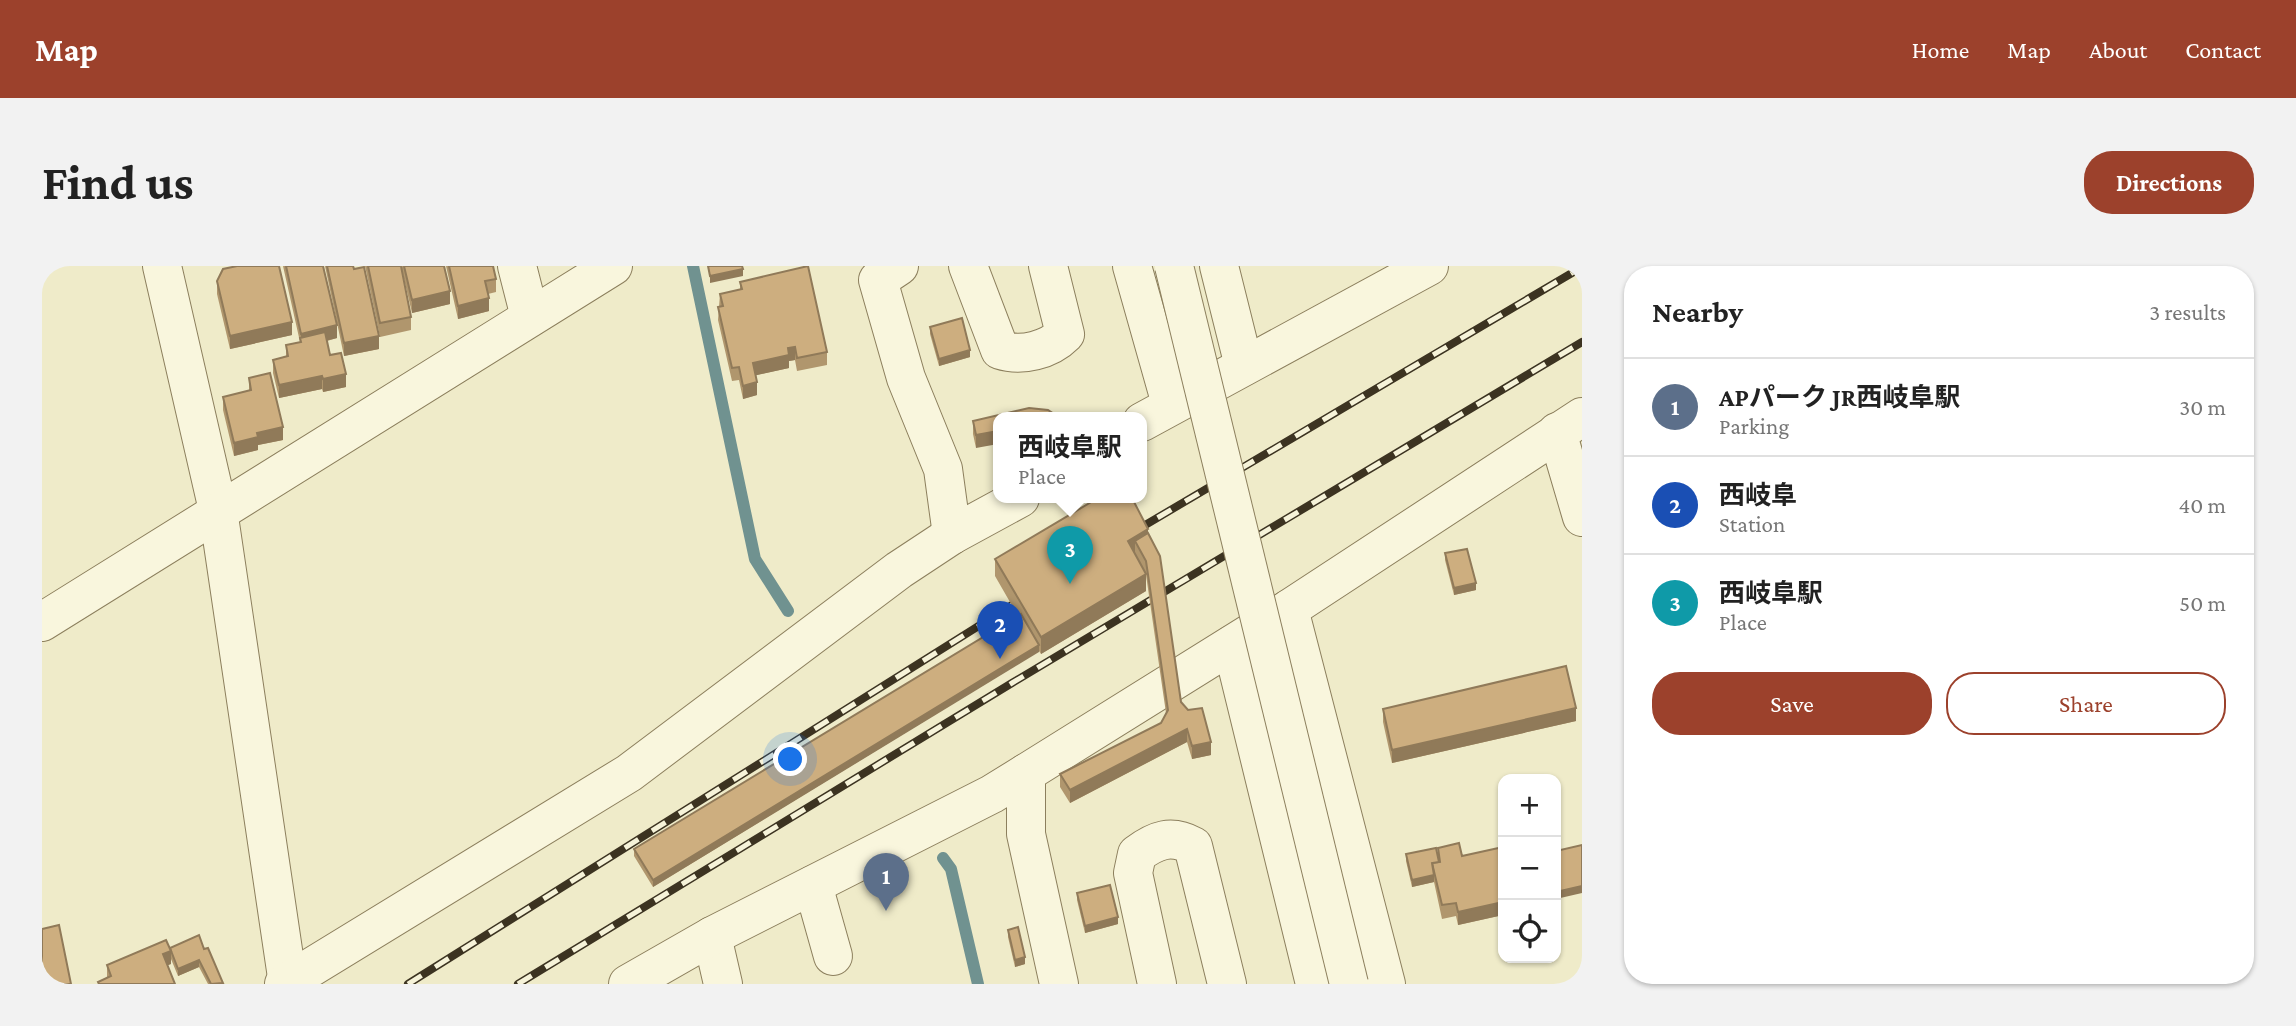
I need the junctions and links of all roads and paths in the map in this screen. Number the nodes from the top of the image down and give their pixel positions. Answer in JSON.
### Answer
{"nodes":[{"id":1,"x":162,"y":266,"type":"edge"},
{"id":2,"x":517,"y":266,"type":"edge"},
{"id":3,"x":612,"y":266,"type":"edge"},
{"id":4,"x":900,"y":266,"type":"edge"},
{"id":5,"x":968,"y":266,"type":"edge"},
{"id":6,"x":1048,"y":266,"type":"edge"},
{"id":7,"x":1132,"y":266,"type":"edge"},
{"id":8,"x":1174,"y":266,"type":"edge"},
{"id":9,"x":1219,"y":266,"type":"edge"},
{"id":10,"x":1429,"y":266,"type":"edge"},
{"id":11,"x":530,"y":317,"type":"junction"},
{"id":12,"x":1244,"y":366,"type":"junction"},
{"id":13,"x":1156,"y":413,"type":"edge"},
{"id":14,"x":1570,"y":424,"type":"edge"},
{"id":15,"x":1011,"y":503,"type":"edge"},
{"id":16,"x":218,"y":510,"type":"junction"},
{"id":17,"x":1582,"y":517,"type":"edge"},
{"id":18,"x":952,"y":535,"type":"junction"},
{"id":19,"x":1289,"y":609,"type":"junction"},
{"id":20,"x":42,"y":622,"type":"edge"},
{"id":21,"x":1232,"y":645,"type":"junction"},
{"id":22,"x":1026,"y":773,"type":"junction"},
{"id":23,"x":813,"y":885,"type":"junction"},
{"id":24,"x":712,"y":936,"type":"junction"},
{"id":25,"x":834,"y":956,"type":"dead end"},
{"id":26,"x":286,"y":983,"type":"edge"},
{"id":27,"x":628,"y":984,"type":"edge"},
{"id":28,"x":723,"y":984,"type":"edge"},
{"id":29,"x":1059,"y":984,"type":"edge"},
{"id":30,"x":1157,"y":984,"type":"edge"},
{"id":31,"x":1227,"y":984,"type":"edge"},
{"id":32,"x":1315,"y":984,"type":"edge"},
{"id":33,"x":1349,"y":984,"type":"edge"},
{"id":34,"x":1386,"y":984,"type":"edge"}],
"edges":[{"from":1,"to":16,"type":"street"},
{"from":2,"to":11,"type":"street"},
{"from":3,"to":11,"type":"street"},
{"from":4,"to":18,"type":"street"},
{"from":5,"to":6,"type":"street"},
{"from":7,"to":13,"type":"street"},
{"from":8,"to":33,"type":"street","bridge":true},
{"from":9,"to":12,"type":"street"},
{"from":10,"to":12,"type":"street"},
{"from":11,"to":16,"type":"street"},
{"from":12,"to":13,"type":"street"},
{"from":14,"to":17,"type":"street"},
{"from":14,"to":19,"type":"street"},
{"from":15,"to":18,"type":"street"},
{"from":16,"to":20,"type":"street"},
{"from":16,"to":26,"type":"street"},
{"from":18,"to":26,"type":"street"},
{"from":19,"to":21,"type":"street"},
{"from":19,"to":34,"type":"street"},
{"from":21,"to":22,"type":"street"},
{"from":21,"to":32,"type":"street"},
{"from":22,"to":23,"type":"street"},
{"from":22,"to":29,"type":"street"},
{"from":23,"to":24,"type":"street"},
{"from":23,"to":25,"type":"street"},
{"from":24,"to":27,"type":"street"},
{"from":24,"to":28,"type":"street"},
{"from":30,"to":31,"type":"street"}]}
